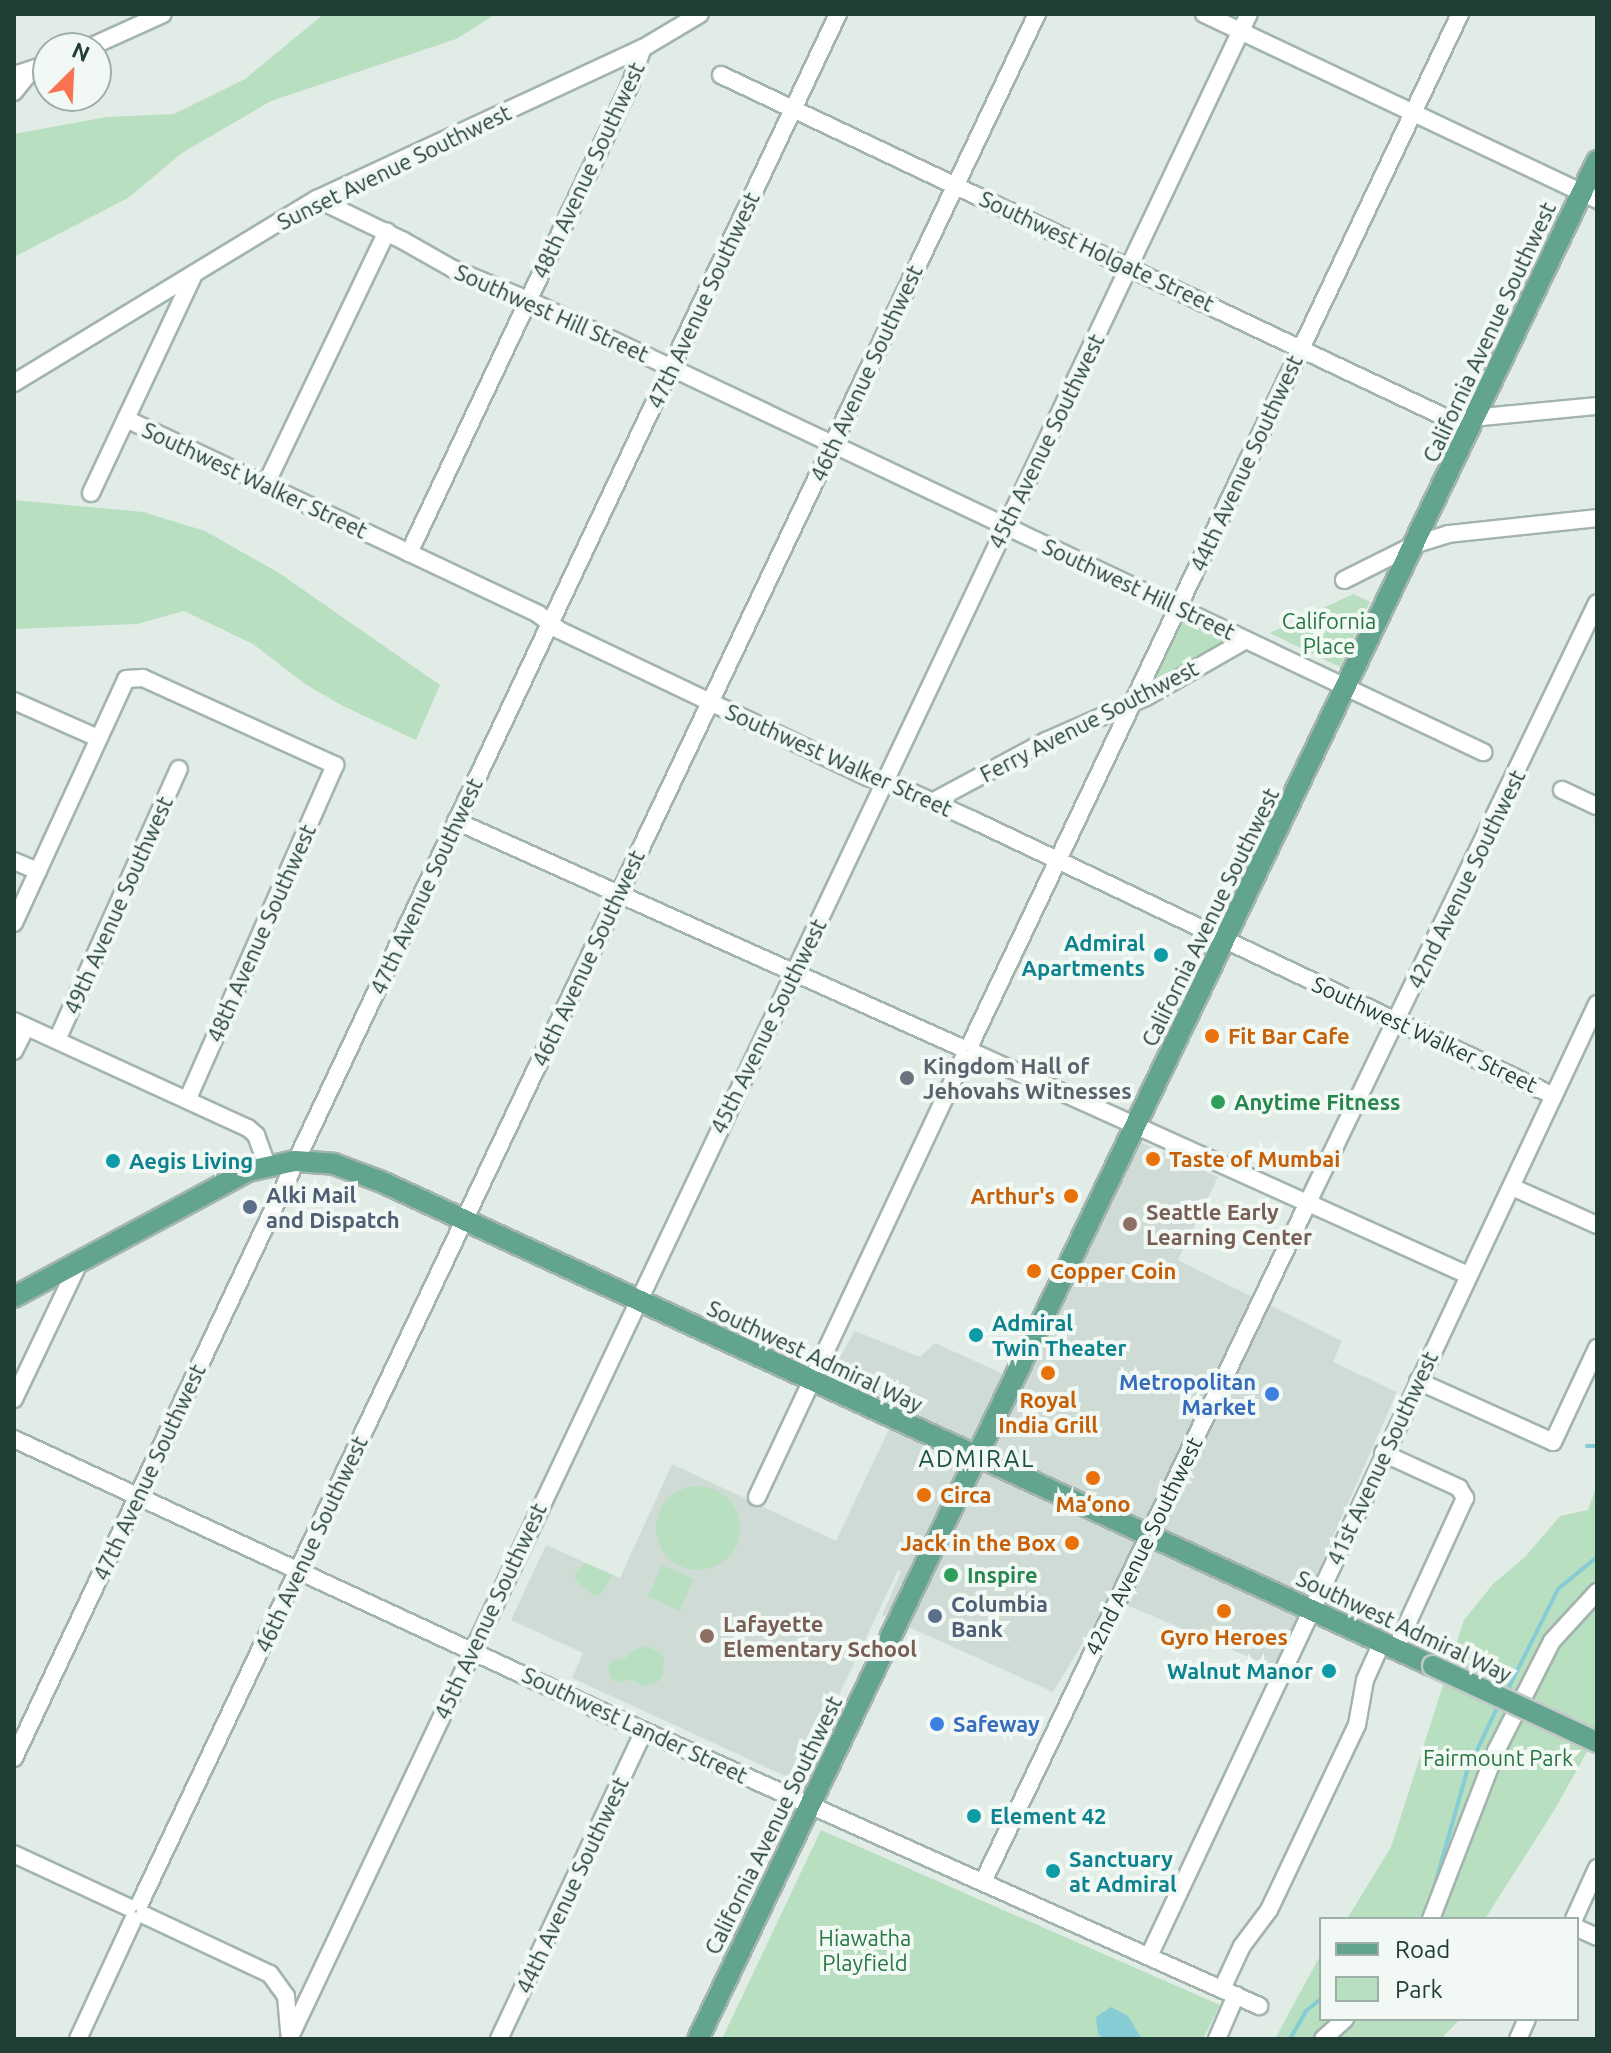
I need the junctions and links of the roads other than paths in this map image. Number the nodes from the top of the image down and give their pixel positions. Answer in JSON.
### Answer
{"nodes":[{"id":1,"x":163,"y":14,"type":"edge"},
{"id":2,"x":700,"y":14,"type":"edge"},
{"id":3,"x":838,"y":14,"type":"edge"},
{"id":4,"x":1037,"y":14,"type":"edge"},
{"id":5,"x":1204,"y":14,"type":"edge"},
{"id":6,"x":1249,"y":14,"type":"edge"},
{"id":7,"x":1460,"y":14,"type":"edge"},
{"id":8,"x":1240,"y":32,"type":"junction"},
{"id":9,"x":112,"y":37,"type":"edge"},
{"id":10,"x":643,"y":48,"type":"junction"},
{"id":11,"x":32,"y":75,"type":"edge"},
{"id":12,"x":721,"y":75,"type":"dead end"},
{"id":13,"x":14,"y":92,"type":"edge"},
{"id":14,"x":794,"y":108,"type":"junction"},
{"id":15,"x":1413,"y":113,"type":"junction"},
{"id":16,"x":1597,"y":161,"type":"edge"},
{"id":17,"x":955,"y":185,"type":"junction"},
{"id":18,"x":1589,"y":197,"type":"edge"},
{"id":19,"x":317,"y":199,"type":"junction"},
{"id":20,"x":387,"y":232,"type":"junction"},
{"id":21,"x":1129,"y":267,"type":"junction"},
{"id":22,"x":194,"y":273,"type":"junction"},
{"id":23,"x":528,"y":300,"type":"junction"},
{"id":24,"x":1301,"y":348,"type":"junction"},
{"id":25,"x":671,"y":367,"type":"junction"},
{"id":26,"x":14,"y":383,"type":"edge"},
{"id":27,"x":1597,"y":406,"type":"edge"},
{"id":28,"x":126,"y":419,"type":"junction"},
{"id":29,"x":1474,"y":419,"type":"junction"},
{"id":30,"x":832,"y":443,"type":"junction"},
{"id":31,"x":266,"y":484,"type":"junction"},
{"id":32,"x":91,"y":493,"type":"dead end"},
{"id":33,"x":1597,"y":518,"type":"edge"},
{"id":34,"x":1005,"y":525,"type":"junction"},
{"id":35,"x":1416,"y":544,"type":"junction"},
{"id":36,"x":409,"y":553,"type":"junction"},
{"id":37,"x":1344,"y":580,"type":"dead end"},
{"id":38,"x":1597,"y":603,"type":"edge"},
{"id":39,"x":1177,"y":608,"type":"junction"},
{"id":40,"x":550,"y":622,"type":"junction"},
{"id":41,"x":1246,"y":640,"type":"junction"},
{"id":42,"x":1346,"y":688,"type":"junction"},
{"id":43,"x":14,"y":701,"type":"edge"},
{"id":44,"x":711,"y":702,"type":"junction"},
{"id":45,"x":1133,"y":702,"type":"junction"},
{"id":46,"x":98,"y":738,"type":"junction"},
{"id":47,"x":1483,"y":752,"type":"dead end"},
{"id":48,"x":179,"y":769,"type":"dead end"},
{"id":49,"x":884,"y":782,"type":"junction"},
{"id":50,"x":1562,"y":790,"type":"dead end"},
{"id":51,"x":932,"y":802,"type":"junction"},
{"id":52,"x":1597,"y":806,"type":"edge"},
{"id":53,"x":456,"y":821,"type":"junction"},
{"id":54,"x":14,"y":861,"type":"edge"},
{"id":55,"x":1058,"y":861,"type":"junction"},
{"id":56,"x":38,"y":871,"type":"junction"},
{"id":57,"x":619,"y":893,"type":"junction"},
{"id":58,"x":14,"y":923,"type":"edge"},
{"id":59,"x":1226,"y":941,"type":"junction"},
{"id":60,"x":794,"y":971,"type":"junction"},
{"id":61,"x":1597,"y":1004,"type":"edge"},
{"id":62,"x":1397,"y":1021,"type":"junction"},
{"id":63,"x":20,"y":1024,"type":"edge"},
{"id":64,"x":57,"y":1040,"type":"junction"},
{"id":65,"x":967,"y":1050,"type":"junction"},
{"id":66,"x":14,"y":1051,"type":"edge"},
{"id":67,"x":1554,"y":1096,"type":"junction"},
{"id":68,"x":187,"y":1100,"type":"junction"},
{"id":69,"x":1135,"y":1125,"type":"junction"},
{"id":70,"x":295,"y":1161,"type":"junction"},
{"id":71,"x":267,"y":1165,"type":"junction"},
{"id":72,"x":1512,"y":1187,"type":"junction"},
{"id":73,"x":1308,"y":1203,"type":"junction"},
{"id":74,"x":464,"y":1220,"type":"junction"},
{"id":75,"x":1597,"y":1225,"type":"edge"},
{"id":76,"x":78,"y":1265,"type":"junction"},
{"id":77,"x":1468,"y":1275,"type":"junction"},
{"id":78,"x":14,"y":1297,"type":"edge"},
{"id":79,"x":636,"y":1301,"type":"junction"},
{"id":80,"x":1597,"y":1348,"type":"edge"},
{"id":81,"x":811,"y":1380,"type":"junction"},
{"id":82,"x":1418,"y":1381,"type":"junction"},
{"id":83,"x":14,"y":1399,"type":"edge"},
{"id":84,"x":14,"y":1439,"type":"edge"},
{"id":85,"x":1383,"y":1453,"type":"junction"},
{"id":86,"x":978,"y":1457,"type":"junction"},
{"id":87,"x":138,"y":1496,"type":"junction"},
{"id":88,"x":757,"y":1497,"type":"dead end"},
{"id":89,"x":1148,"y":1536,"type":"junction"},
{"id":90,"x":298,"y":1571,"type":"junction"},
{"id":91,"x":1597,"y":1592,"type":"edge"},
{"id":92,"x":1310,"y":1609,"type":"junction"},
{"id":93,"x":1389,"y":1645,"type":"junction"},
{"id":94,"x":471,"y":1649,"type":"junction"},
{"id":95,"x":644,"y":1731,"type":"junction"},
{"id":96,"x":1597,"y":1742,"type":"edge"},
{"id":97,"x":14,"y":1758,"type":"edge"},
{"id":98,"x":809,"y":1805,"type":"junction"},
{"id":99,"x":14,"y":1854,"type":"edge"},
{"id":100,"x":1597,"y":1868,"type":"edge"},
{"id":101,"x":983,"y":1882,"type":"junction"},
{"id":102,"x":137,"y":1911,"type":"junction"},
{"id":103,"x":1432,"y":1917,"type":"edge"},
{"id":104,"x":1575,"y":1917,"type":"edge"},
{"id":105,"x":1149,"y":1956,"type":"junction"},
{"id":106,"x":1229,"y":1992,"type":"junction"},
{"id":107,"x":1259,"y":2006,"type":"dead end"},
{"id":108,"x":1343,"y":2021,"type":"edge"},
{"id":109,"x":78,"y":2039,"type":"edge"},
{"id":110,"x":289,"y":2039,"type":"edge"},
{"id":111,"x":499,"y":2039,"type":"edge"},
{"id":112,"x":698,"y":2039,"type":"edge"},
{"id":113,"x":1217,"y":2039,"type":"edge"},
{"id":114,"x":1323,"y":2039,"type":"edge"}],
"edges":[{"from":1,"to":9,"type":"street"},
{"from":2,"to":10,"type":"street","name":"Sunset Avenue Southwest"},
{"from":3,"to":14,"type":"street","name":"47th Avenue Southwest"},
{"from":4,"to":17,"type":"street","name":"46th Avenue Southwest"},
{"from":5,"to":8,"type":"street"},
{"from":6,"to":8,"type":"street","name":"45th Avenue Southwest"},
{"from":7,"to":15,"type":"street","name":"44th Avenue Southwest"},
{"from":8,"to":15,"type":"street"},
{"from":8,"to":21,"type":"street","name":"45th Avenue Southwest"},
{"from":10,"to":19,"type":"street","name":"Sunset Avenue Southwest"},
{"from":10,"to":23,"type":"street","name":"48th Avenue Southwest"},
{"from":11,"to":13,"type":"street"},
{"from":12,"to":14,"type":"street","name":"Southwest Holgate Street"},
{"from":14,"to":17,"type":"street","name":"Southwest Holgate Street"},
{"from":14,"to":25,"type":"street","name":"47th Avenue Southwest"},
{"from":15,"to":18,"type":"street"},
{"from":15,"to":24,"type":"street","name":"44th Avenue Southwest"},
{"from":16,"to":18,"type":"main road","name":"California Avenue Southwest"},
{"from":17,"to":21,"type":"street","name":"Southwest Holgate Street"},
{"from":17,"to":30,"type":"street","name":"46th Avenue Southwest"},
{"from":18,"to":29,"type":"main road","name":"California Avenue Southwest"},
{"from":19,"to":20,"type":"street","name":"Southwest Hill Street"},
{"from":19,"to":22,"type":"street","name":"Sunset Avenue Southwest"},
{"from":20,"to":23,"type":"street","name":"Southwest Hill Street"},
{"from":20,"to":31,"type":"street"},
{"from":21,"to":24,"type":"street","name":"Southwest Holgate Street"},
{"from":21,"to":34,"type":"street","name":"45th Avenue Southwest"},
{"from":22,"to":26,"type":"street","name":"Sunset Avenue Southwest"},
{"from":22,"to":28,"type":"street"},
{"from":23,"to":25,"type":"street","name":"Southwest Hill Street"},
{"from":23,"to":36,"type":"street","name":"48th Avenue Southwest"},
{"from":24,"to":29,"type":"street","name":"Southwest Holgate Street"},
{"from":24,"to":39,"type":"street","name":"44th Avenue Southwest"},
{"from":25,"to":30,"type":"street","name":"Southwest Hill Street"},
{"from":25,"to":40,"type":"street","name":"47th Avenue Southwest"},
{"from":27,"to":29,"type":"street","name":"Southwest Holgate Street"},
{"from":28,"to":31,"type":"street","name":"Southwest Walker Street"},
{"from":28,"to":32,"type":"street"},
{"from":29,"to":35,"type":"main road","name":"California Avenue Southwest"},
{"from":30,"to":34,"type":"street","name":"Southwest Hill Street"},
{"from":30,"to":44,"type":"street","name":"46th Avenue Southwest"},
{"from":31,"to":36,"type":"street","name":"Southwest Walker Street"},
{"from":33,"to":35,"type":"street"},
{"from":34,"to":39,"type":"street","name":"Southwest Hill Street"},
{"from":34,"to":49,"type":"street","name":"45th Avenue Southwest"},
{"from":35,"to":37,"type":"street"},
{"from":35,"to":42,"type":"main road","name":"California Avenue Southwest"},
{"from":36,"to":40,"type":"street","name":"Southwest Walker Street"},
{"from":38,"to":62,"type":"street","name":"42nd Avenue Southwest"},
{"from":39,"to":41,"type":"street","name":"Southwest Hill Street"},
{"from":39,"to":45,"type":"street","name":"44th Avenue Southwest"},
{"from":40,"to":44,"type":"street","name":"Southwest Walker Street"},
{"from":40,"to":53,"type":"street","name":"47th Avenue Southwest"},
{"from":41,"to":42,"type":"street","name":"Southwest Hill Street"},
{"from":41,"to":45,"type":"street","name":"Ferry Avenue Southwest"},
{"from":42,"to":47,"type":"street","name":"Southwest Hill Street"},
{"from":42,"to":59,"type":"main road","name":"California Avenue Southwest"},
{"from":43,"to":46,"type":"street"},
{"from":44,"to":49,"type":"street","name":"Southwest Walker Street"},
{"from":44,"to":57,"type":"street","name":"46th Avenue Southwest"},
{"from":45,"to":51,"type":"street","name":"Ferry Avenue Southwest"},
{"from":45,"to":55,"type":"street","name":"44th Avenue Southwest"},
{"from":46,"to":56,"type":"street"},
{"from":46,"to":68,"type":"street","name":"48th Avenue Southwest"},
{"from":48,"to":64,"type":"street","name":"49th Avenue Southwest"},
{"from":49,"to":51,"type":"street","name":"Southwest Walker Street"},
{"from":49,"to":60,"type":"street","name":"45th Avenue Southwest"},
{"from":50,"to":52,"type":"street"},
{"from":51,"to":55,"type":"street","name":"Southwest Walker Street"},
{"from":53,"to":57,"type":"street"},
{"from":53,"to":70,"type":"street","name":"47th Avenue Southwest"},
{"from":54,"to":56,"type":"street"},
{"from":55,"to":59,"type":"street","name":"Southwest Walker Street"},
{"from":55,"to":65,"type":"street","name":"44th Avenue Southwest"},
{"from":56,"to":58,"type":"street"},
{"from":57,"to":60,"type":"street"},
{"from":57,"to":74,"type":"street","name":"46th Avenue Southwest"},
{"from":59,"to":62,"type":"street","name":"Southwest Walker Street"},
{"from":59,"to":69,"type":"main road","name":"California Avenue Southwest"},
{"from":60,"to":65,"type":"street"},
{"from":60,"to":79,"type":"street","name":"45th Avenue Southwest"},
{"from":61,"to":67,"type":"street","name":"41st Avenue Southwest"},
{"from":62,"to":67,"type":"street","name":"Southwest Walker Street"},
{"from":62,"to":73,"type":"street","name":"42nd Avenue Southwest"},
{"from":63,"to":64,"type":"street"},
{"from":63,"to":66,"type":"street"},
{"from":64,"to":68,"type":"street"},
{"from":65,"to":69,"type":"street"},
{"from":65,"to":81,"type":"street","name":"44th Avenue Southwest"},
{"from":67,"to":72,"type":"street","name":"41st Avenue Southwest"},
{"from":68,"to":71,"type":"street"},
{"from":69,"to":73,"type":"street"},
{"from":69,"to":86,"type":"main road","name":"California Avenue Southwest"},
{"from":70,"to":71,"type":"main road","name":"Southwest Admiral Way"},
{"from":70,"to":74,"type":"main road","name":"Southwest Admiral Way"},
{"from":70,"to":87,"type":"street","name":"47th Avenue Southwest"},
{"from":71,"to":76,"type":"main road","name":"Southwest Admiral Way"},
{"from":72,"to":75,"type":"street"},
{"from":72,"to":77,"type":"street","name":"41st Avenue Southwest"},
{"from":73,"to":77,"type":"street"},
{"from":73,"to":89,"type":"street","name":"42nd Avenue Southwest"},
{"from":74,"to":79,"type":"main road","name":"Southwest Admiral Way"},
{"from":74,"to":90,"type":"street","name":"46th Avenue Southwest"},
{"from":76,"to":78,"type":"main road","name":"Southwest Admiral Way"},
{"from":76,"to":83,"type":"street"},
{"from":77,"to":82,"type":"street","name":"41st Avenue Southwest"},
{"from":79,"to":81,"type":"main road","name":"Southwest Admiral Way"},
{"from":79,"to":94,"type":"street","name":"45th Avenue Southwest"},
{"from":80,"to":82,"type":"street"},
{"from":81,"to":86,"type":"main road","name":"Southwest Admiral Way"},
{"from":81,"to":88,"type":"street","name":"44th Avenue Southwest"},
{"from":82,"to":85,"type":"street","name":"41st Avenue Southwest"},
{"from":84,"to":87,"type":"street","name":"Southwest Lander Street"},
{"from":85,"to":92,"type":"street","name":"41st Avenue Southwest"},
{"from":85,"to":93,"type":"street"},
{"from":86,"to":89,"type":"main road","name":"Southwest Admiral Way"},
{"from":86,"to":98,"type":"main road","name":"California Avenue Southwest"},
{"from":87,"to":90,"type":"street","name":"Southwest Lander Street"},
{"from":87,"to":97,"type":"street","name":"47th Avenue Southwest"},
{"from":89,"to":92,"type":"main road","name":"Southwest Admiral Way"},
{"from":89,"to":101,"type":"street","name":"42nd Avenue Southwest"},
{"from":90,"to":94,"type":"street","name":"Southwest Lander Street"},
{"from":90,"to":102,"type":"street","name":"46th Avenue Southwest"},
{"from":91,"to":103,"type":"street"},
{"from":92,"to":93,"type":"main road","name":"Southwest Admiral Way"},
{"from":92,"to":105,"type":"street","name":"41st Avenue Southwest"},
{"from":93,"to":96,"type":"main road","name":"Southwest Admiral Way","bridge":true},
{"from":93,"to":106,"type":"street"},
{"from":94,"to":95,"type":"street","name":"Southwest Lander Street"},
{"from":94,"to":110,"type":"street","name":"45th Avenue Southwest"},
{"from":95,"to":98,"type":"street","name":"Southwest Lander Street"},
{"from":95,"to":111,"type":"street","name":"44th Avenue Southwest"},
{"from":98,"to":101,"type":"street","name":"Southwest Lander Street"},
{"from":98,"to":112,"type":"main road","name":"California Avenue Southwest"},
{"from":99,"to":102,"type":"street"},
{"from":100,"to":104,"type":"street"},
{"from":101,"to":105,"type":"street","name":"Southwest Lander Street"},
{"from":102,"to":109,"type":"street","name":"46th Avenue Southwest"},
{"from":102,"to":110,"type":"street"},
{"from":105,"to":106,"type":"street","name":"Southwest Lander Street"},
{"from":106,"to":107,"type":"street","name":"Southwest Lander Street"},
{"from":106,"to":113,"type":"street"},
{"from":108,"to":114,"type":"street"}]}
